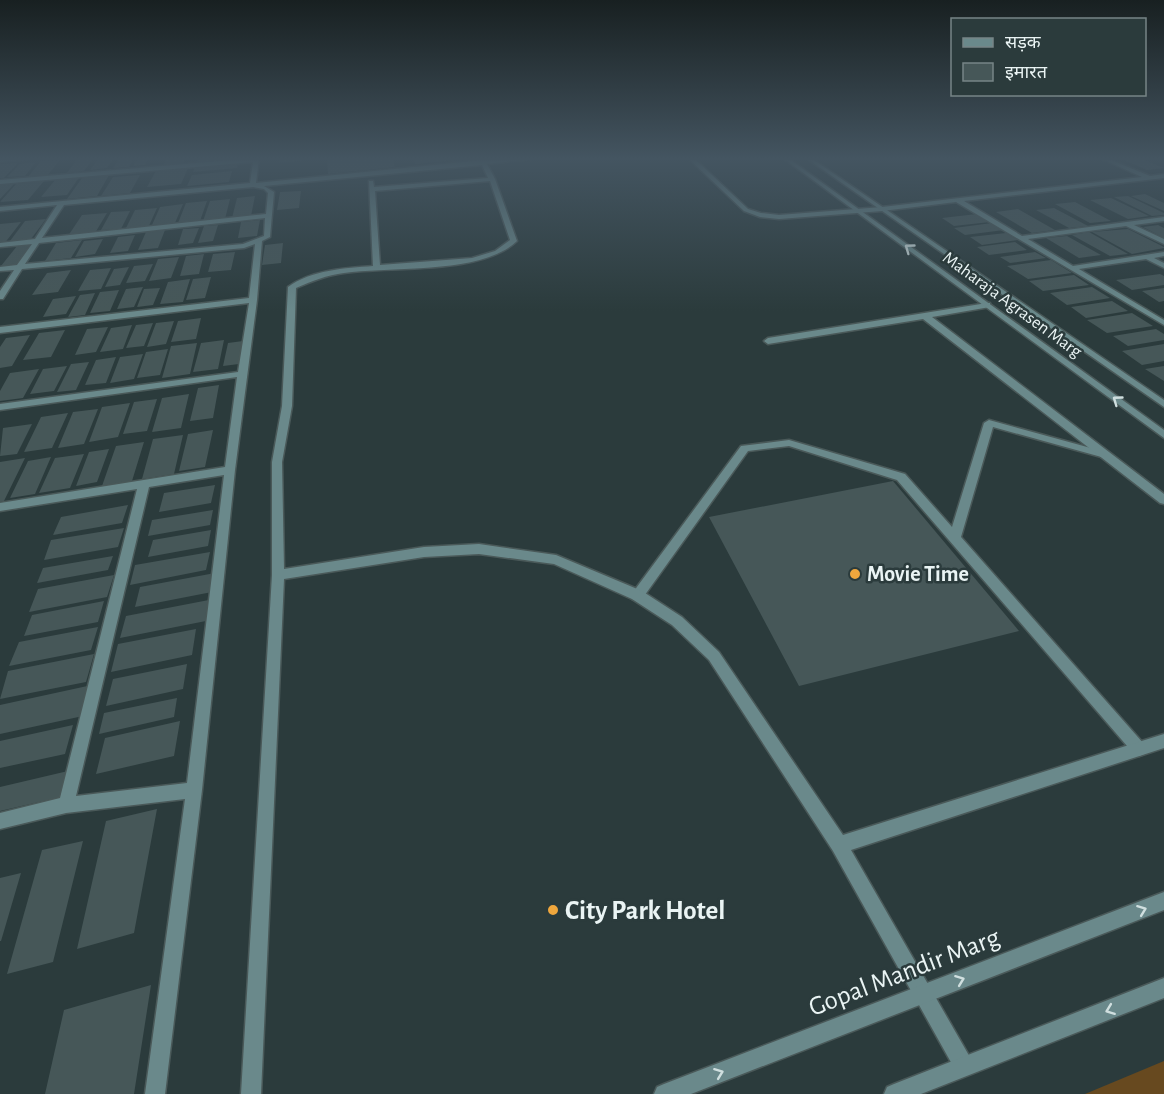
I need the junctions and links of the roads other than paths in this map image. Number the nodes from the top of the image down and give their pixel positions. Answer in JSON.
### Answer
{"nodes":[{"id":1,"x":58,"y":209,"type":"edge"},
{"id":2,"x":270,"y":209,"type":"edge"},
{"id":3,"x":373,"y":209,"type":"edge"},
{"id":4,"x":503,"y":209,"type":"edge"},
{"id":5,"x":745,"y":209,"type":"edge"},
{"id":6,"x":855,"y":209,"type":"edge"},
{"id":7,"x":889,"y":209,"type":"edge"},
{"id":8,"x":972,"y":209,"type":"edge"},
{"id":9,"x":882,"y":210,"type":"junction"},
{"id":10,"x":858,"y":211,"type":"junction"},
{"id":11,"x":269,"y":216,"type":"junction"},
{"id":12,"x":1164,"y":219,"type":"edge"},
{"id":13,"x":1127,"y":224,"type":"junction"},
{"id":14,"x":1021,"y":238,"type":"junction"},
{"id":15,"x":37,"y":241,"type":"junction"},
{"id":16,"x":259,"y":242,"type":"junction"},
{"id":17,"x":1164,"y":242,"type":"edge"},
{"id":18,"x":0,"y":245,"type":"edge"},
{"id":19,"x":1164,"y":254,"type":"edge"},
{"id":20,"x":1146,"y":256,"type":"junction"},
{"id":21,"x":20,"y":266,"type":"junction"},
{"id":22,"x":1164,"y":266,"type":"edge"},
{"id":23,"x":377,"y":268,"type":"junction"},
{"id":24,"x":1073,"y":268,"type":"junction"},
{"id":25,"x":0,"y":269,"type":"edge"},
{"id":26,"x":0,"y":297,"type":"edge"},
{"id":27,"x":253,"y":300,"type":"junction"},
{"id":28,"x":987,"y":306,"type":"junction"},
{"id":29,"x":925,"y":316,"type":"junction"},
{"id":30,"x":1164,"y":323,"type":"edge"},
{"id":31,"x":0,"y":330,"type":"edge"},
{"id":32,"x":768,"y":341,"type":"dead end"},
{"id":33,"x":242,"y":374,"type":"junction"},
{"id":34,"x":1164,"y":404,"type":"edge"},
{"id":35,"x":0,"y":407,"type":"edge"},
{"id":36,"x":1164,"y":435,"type":"edge"},
{"id":37,"x":1105,"y":455,"type":"junction"},
{"id":38,"x":230,"y":470,"type":"junction"},
{"id":39,"x":144,"y":483,"type":"junction"},
{"id":40,"x":1164,"y":500,"type":"edge"},
{"id":41,"x":0,"y":507,"type":"edge"},
{"id":42,"x":954,"y":539,"type":"junction"},
{"id":43,"x":278,"y":575,"type":"junction"},
{"id":44,"x":637,"y":595,"type":"junction"},
{"id":45,"x":1164,"y":741,"type":"edge"},
{"id":46,"x":1139,"y":749,"type":"junction"},
{"id":47,"x":194,"y":790,"type":"junction"},
{"id":48,"x":66,"y":805,"type":"junction"},
{"id":49,"x":0,"y":821,"type":"edge"},
{"id":50,"x":839,"y":845,"type":"junction"},
{"id":51,"x":1164,"y":901,"type":"edge"},
{"id":52,"x":1164,"y":988,"type":"edge"},
{"id":53,"x":923,"y":994,"type":"junction"},
{"id":54,"x":964,"y":1066,"type":"junction"},
{"id":55,"x":155,"y":1094,"type":"edge"},
{"id":56,"x":251,"y":1094,"type":"edge"},
{"id":57,"x":664,"y":1094,"type":"edge"},
{"id":58,"x":894,"y":1094,"type":"edge"}],
"edges":[{"from":1,"to":15,"type":"street"},
{"from":2,"to":11,"type":"street"},
{"from":3,"to":23,"type":"street"},
{"from":4,"to":23,"type":"street"},
{"from":5,"to":10,"type":"street"},
{"from":6,"to":10,"type":"street","name":"Maharaja Agrasen Marg"},
{"from":7,"to":9,"type":"street"},
{"from":8,"to":14,"type":"street"},
{"from":9,"to":10,"type":"street"},
{"from":9,"to":34,"type":"street","name":"Maharaja Agrasen Marg"},
{"from":28,"to":10,"type":"street","name":"Maharaja Agrasen Marg","one_way":true},
{"from":11,"to":15,"type":"street"},
{"from":11,"to":16,"type":"street"},
{"from":12,"to":13,"type":"street"},
{"from":13,"to":14,"type":"street"},
{"from":13,"to":17,"type":"street"},
{"from":14,"to":24,"type":"street"},
{"from":15,"to":18,"type":"street"},
{"from":15,"to":21,"type":"street"},
{"from":16,"to":21,"type":"street"},
{"from":16,"to":27,"type":"street"},
{"from":19,"to":20,"type":"street"},
{"from":20,"to":22,"type":"street"},
{"from":20,"to":24,"type":"street"},
{"from":21,"to":25,"type":"street"},
{"from":21,"to":26,"type":"street"},
{"from":23,"to":43,"type":"street"},
{"from":24,"to":30,"type":"street"},
{"from":27,"to":31,"type":"street"},
{"from":27,"to":33,"type":"street"},
{"from":28,"to":29,"type":"street"},
{"from":36,"to":28,"type":"street","name":"Maharaja Agrasen Marg","one_way":true},
{"from":29,"to":32,"type":"street"},
{"from":29,"to":37,"type":"street"},
{"from":33,"to":35,"type":"street"},
{"from":33,"to":38,"type":"street"},
{"from":37,"to":40,"type":"street"},
{"from":37,"to":42,"type":"street"},
{"from":38,"to":39,"type":"street"},
{"from":38,"to":47,"type":"street"},
{"from":39,"to":41,"type":"street"},
{"from":39,"to":48,"type":"street"},
{"from":42,"to":44,"type":"street"},
{"from":42,"to":46,"type":"street"},
{"from":43,"to":44,"type":"street"},
{"from":43,"to":56,"type":"street"},
{"from":44,"to":50,"type":"street"},
{"from":45,"to":46,"type":"street"},
{"from":46,"to":50,"type":"street"},
{"from":47,"to":48,"type":"street"},
{"from":47,"to":55,"type":"street"},
{"from":48,"to":49,"type":"street"},
{"from":50,"to":53,"type":"street"},
{"from":53,"to":51,"type":"street","name":"Gopal Mandir Marg","one_way":true},
{"from":52,"to":54,"type":"street","one_way":true},
{"from":53,"to":54,"type":"street"},
{"from":57,"to":53,"type":"street","name":"Gopal Mandir Marg","one_way":true},
{"from":54,"to":58,"type":"street"}]}
